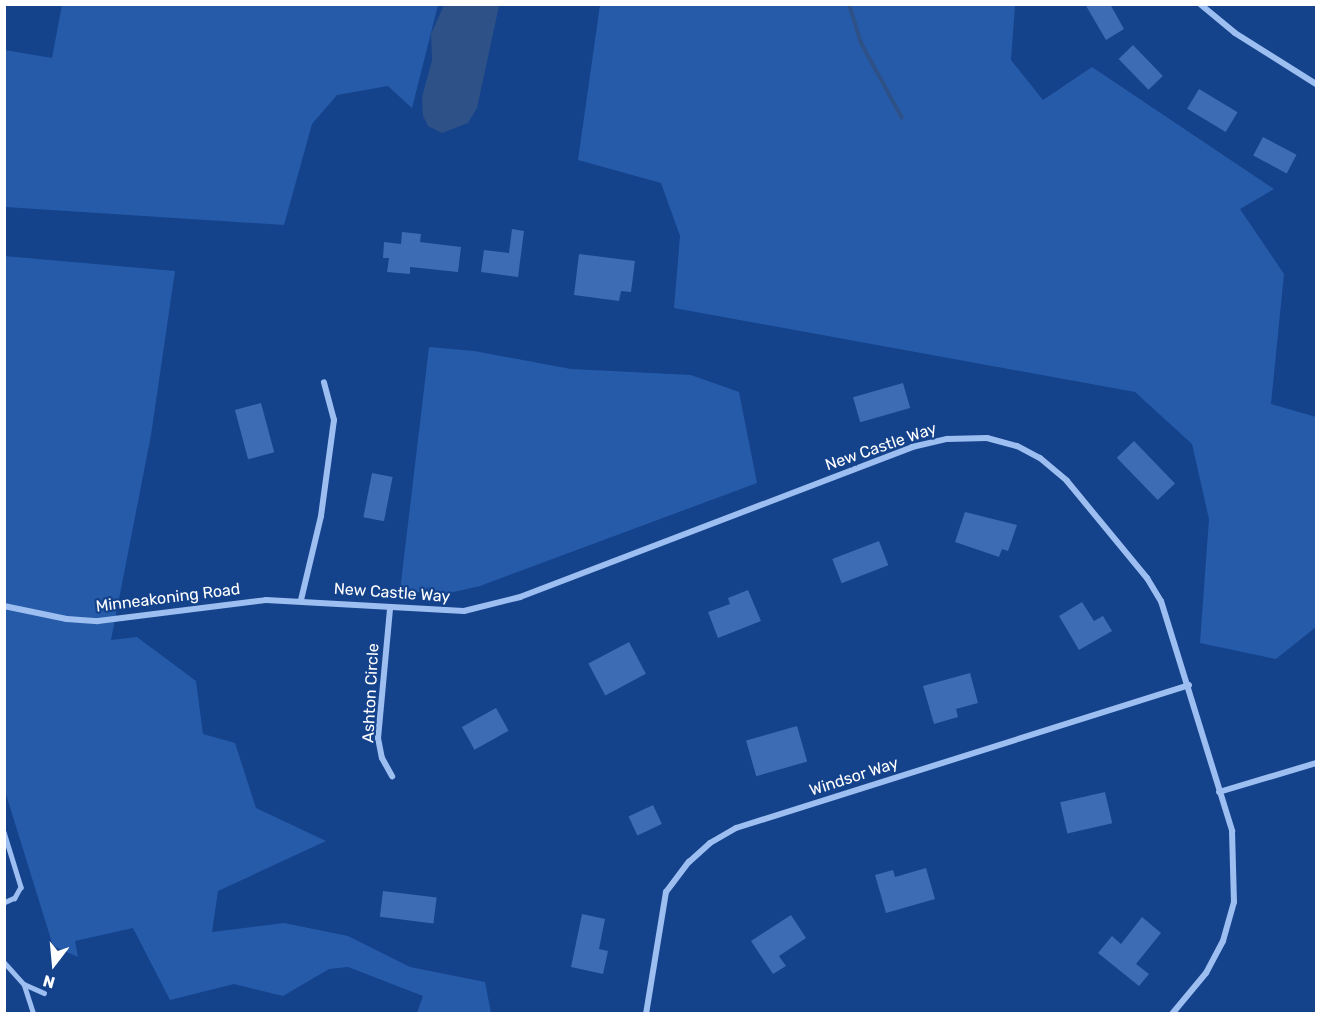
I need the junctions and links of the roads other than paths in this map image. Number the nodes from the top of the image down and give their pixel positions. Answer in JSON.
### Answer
{"nodes":[{"id":1,"x":1200,"y":4,"type":"edge"},
{"id":2,"x":1317,"y":84,"type":"edge"},
{"id":3,"x":324,"y":382,"type":"dead end"},
{"id":4,"x":300,"y":600,"type":"junction"},
{"id":5,"x":4,"y":606,"type":"edge"},
{"id":6,"x":390,"y":609,"type":"junction"},
{"id":7,"x":1189,"y":686,"type":"junction"},
{"id":8,"x":1317,"y":762,"type":"edge"},
{"id":9,"x":392,"y":776,"type":"dead end"},
{"id":10,"x":1220,"y":792,"type":"junction"},
{"id":11,"x":4,"y":832,"type":"edge"},
{"id":12,"x":4,"y":903,"type":"edge"},
{"id":13,"x":4,"y":962,"type":"edge"},
{"id":14,"x":24,"y":984,"type":"junction"},
{"id":15,"x":44,"y":993,"type":"dead end"},
{"id":16,"x":34,"y":1014,"type":"edge"},
{"id":17,"x":646,"y":1014,"type":"edge"},
{"id":18,"x":1172,"y":1014,"type":"edge"}],
"edges":[{"from":1,"to":2,"type":"street"},
{"from":3,"to":4,"type":"street"},
{"from":4,"to":5,"type":"street","name":"Minneakoning Road"},
{"from":4,"to":6,"type":"street","name":"New Castle Way"},
{"from":6,"to":7,"type":"street","name":"New Castle Way"},
{"from":6,"to":9,"type":"street","name":"Ashton Circle"},
{"from":7,"to":10,"type":"street","name":"New Castle Way"},
{"from":7,"to":17,"type":"street","name":"Windsor Way"},
{"from":8,"to":10,"type":"street"},
{"from":10,"to":18,"type":"street","name":"New Castle Way"},
{"from":11,"to":12,"type":"lane"},
{"from":13,"to":14,"type":"lane"},
{"from":14,"to":15,"type":"lane"},
{"from":14,"to":16,"type":"lane"}]}
